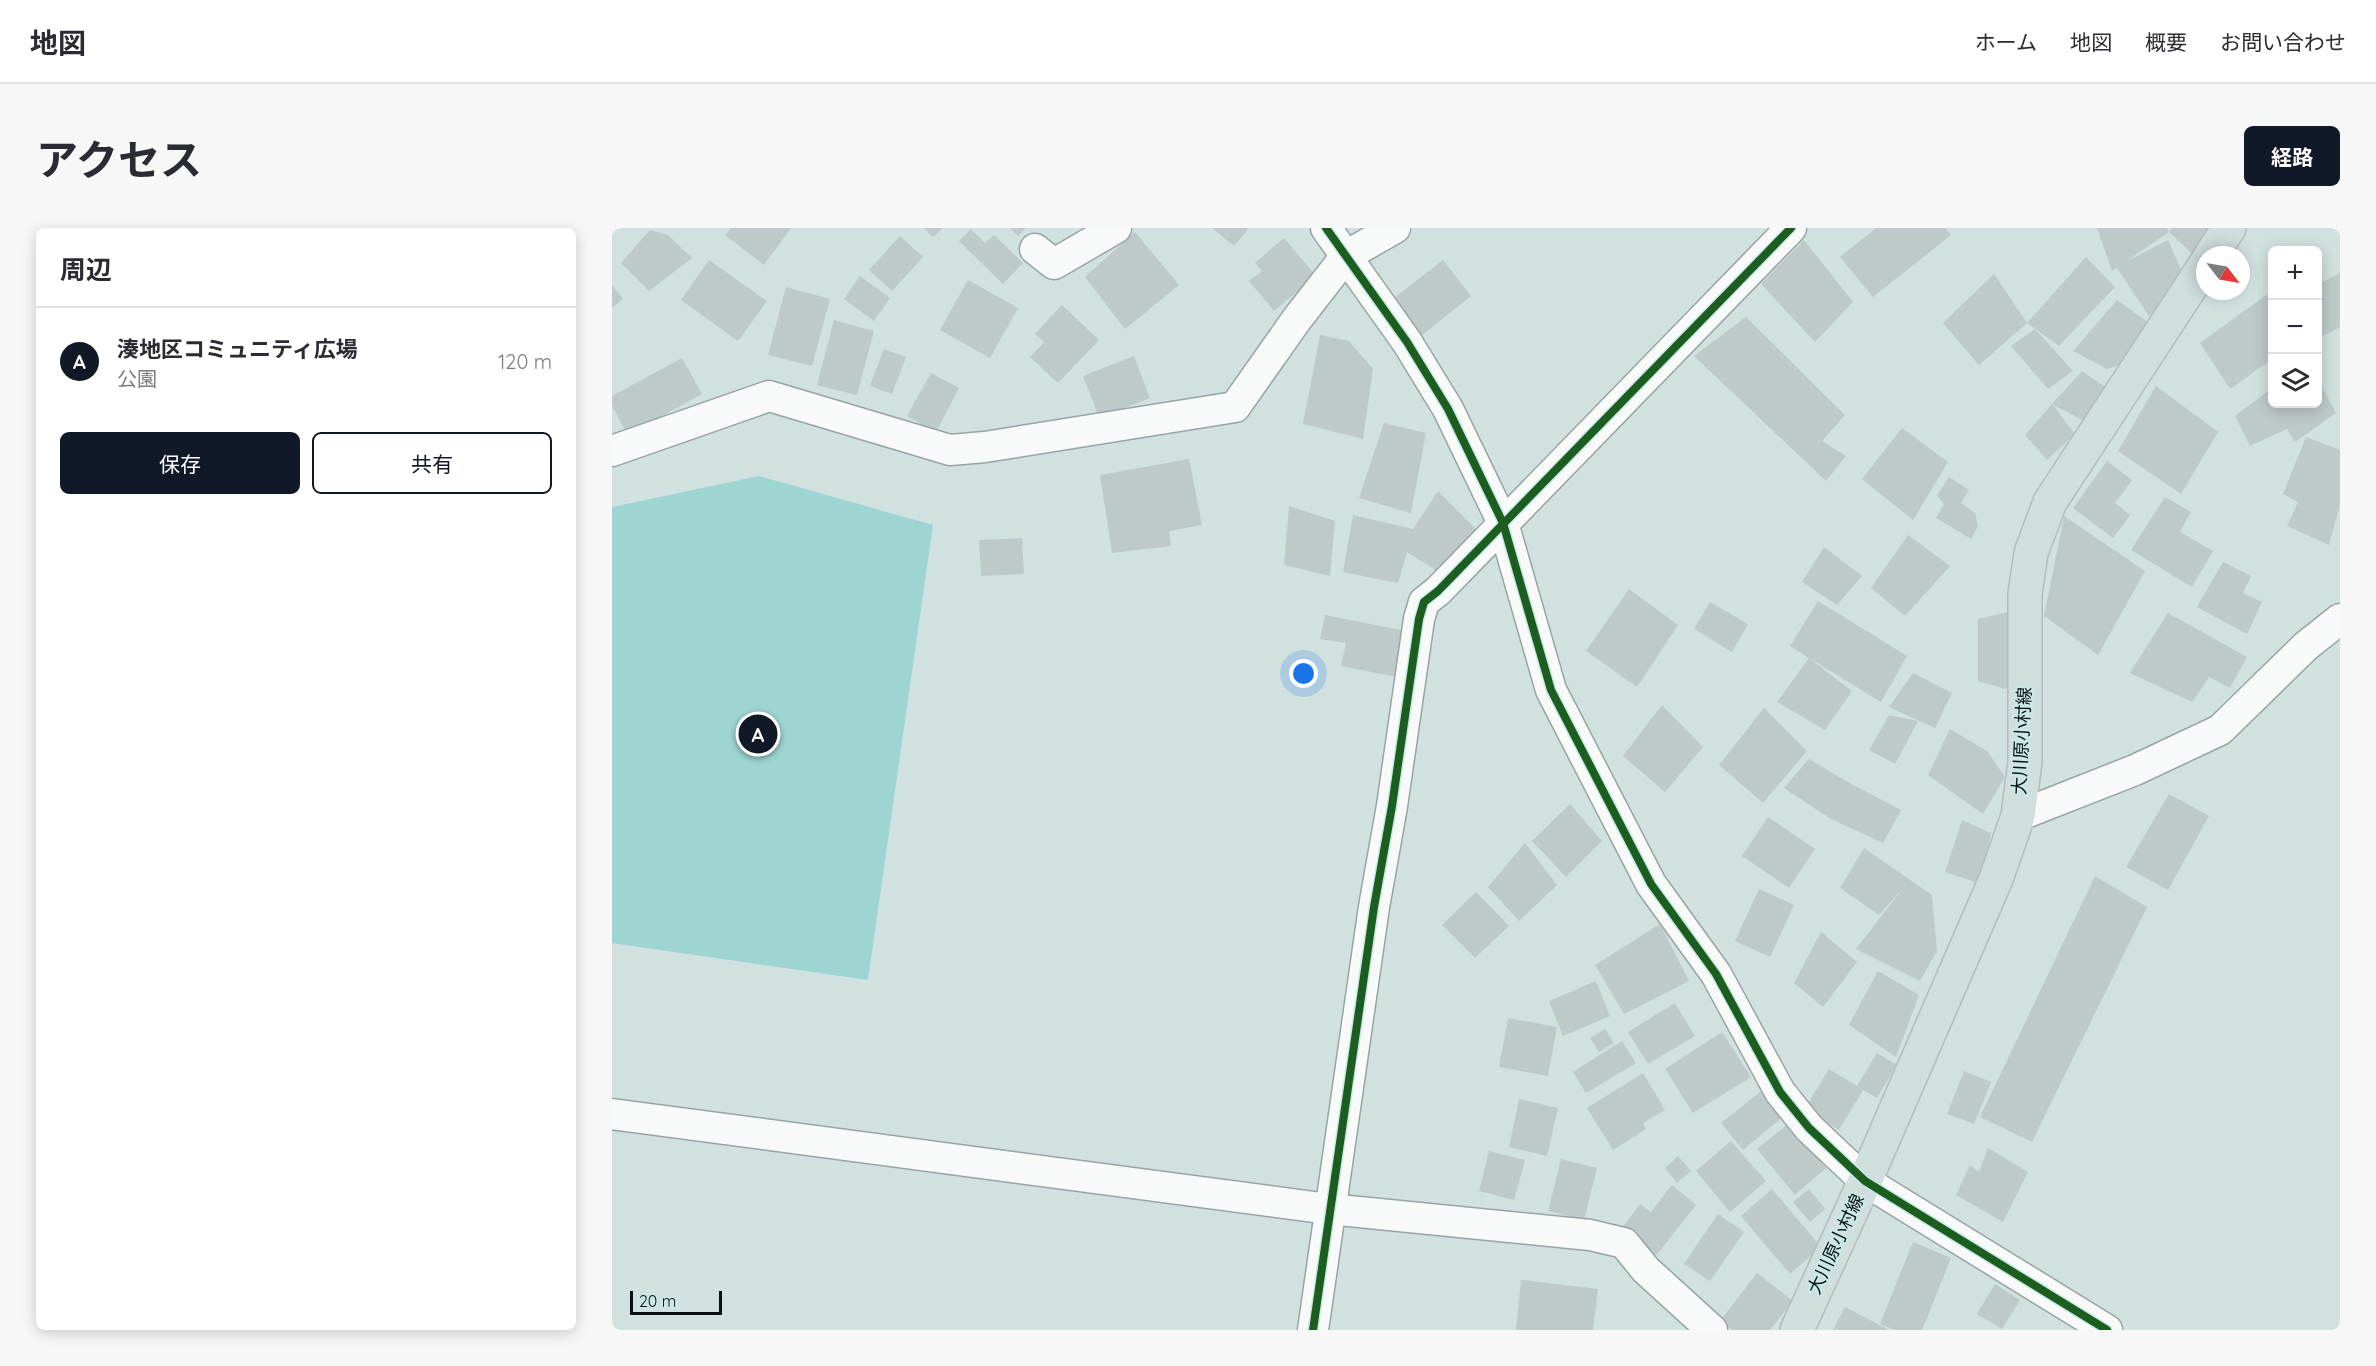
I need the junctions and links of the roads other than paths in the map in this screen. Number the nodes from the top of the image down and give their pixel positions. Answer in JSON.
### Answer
{"nodes":[{"id":1,"x":1116,"y":228,"type":"edge"},
{"id":2,"x":1326,"y":228,"type":"edge"},
{"id":3,"x":1395,"y":228,"type":"edge"},
{"id":4,"x":1791,"y":228,"type":"edge"},
{"id":5,"x":2229,"y":228,"type":"edge"},
{"id":6,"x":2217,"y":246,"type":"edge"},
{"id":7,"x":1035,"y":249,"type":"dead end"},
{"id":8,"x":1346,"y":256,"type":"junction"},
{"id":9,"x":2196,"y":279,"type":"edge"},
{"id":10,"x":612,"y":451,"type":"edge"},
{"id":11,"x":1503,"y":523,"type":"junction"},
{"id":12,"x":2340,"y":619,"type":"edge"},
{"id":13,"x":2018,"y":816,"type":"junction"},
{"id":14,"x":612,"y":1114,"type":"edge"},
{"id":15,"x":1865,"y":1181,"type":"junction"},
{"id":16,"x":1329,"y":1209,"type":"junction"},
{"id":17,"x":1313,"y":1330,"type":"edge"},
{"id":18,"x":1712,"y":1330,"type":"edge"},
{"id":19,"x":1797,"y":1330,"type":"edge"},
{"id":20,"x":2107,"y":1330,"type":"edge"}],
"edges":[{"from":1,"to":7,"type":"street"},
{"from":2,"to":8,"type":"street"},
{"from":3,"to":8,"type":"street"},
{"from":4,"to":11,"type":"street"},
{"from":5,"to":6,"type":"main road"},
{"from":8,"to":10,"type":"street"},
{"from":8,"to":11,"type":"street"},
{"from":9,"to":13,"type":"main road","name":"大川原小村線"},
{"from":11,"to":15,"type":"street"},
{"from":11,"to":16,"type":"street"},
{"from":12,"to":13,"type":"street"},
{"from":13,"to":15,"type":"main road","name":"大川原小村線"},
{"from":14,"to":16,"type":"street"},
{"from":15,"to":19,"type":"main road","name":"大川原小村線"},
{"from":15,"to":20,"type":"street"},
{"from":16,"to":17,"type":"street"},
{"from":16,"to":18,"type":"street"}]}
